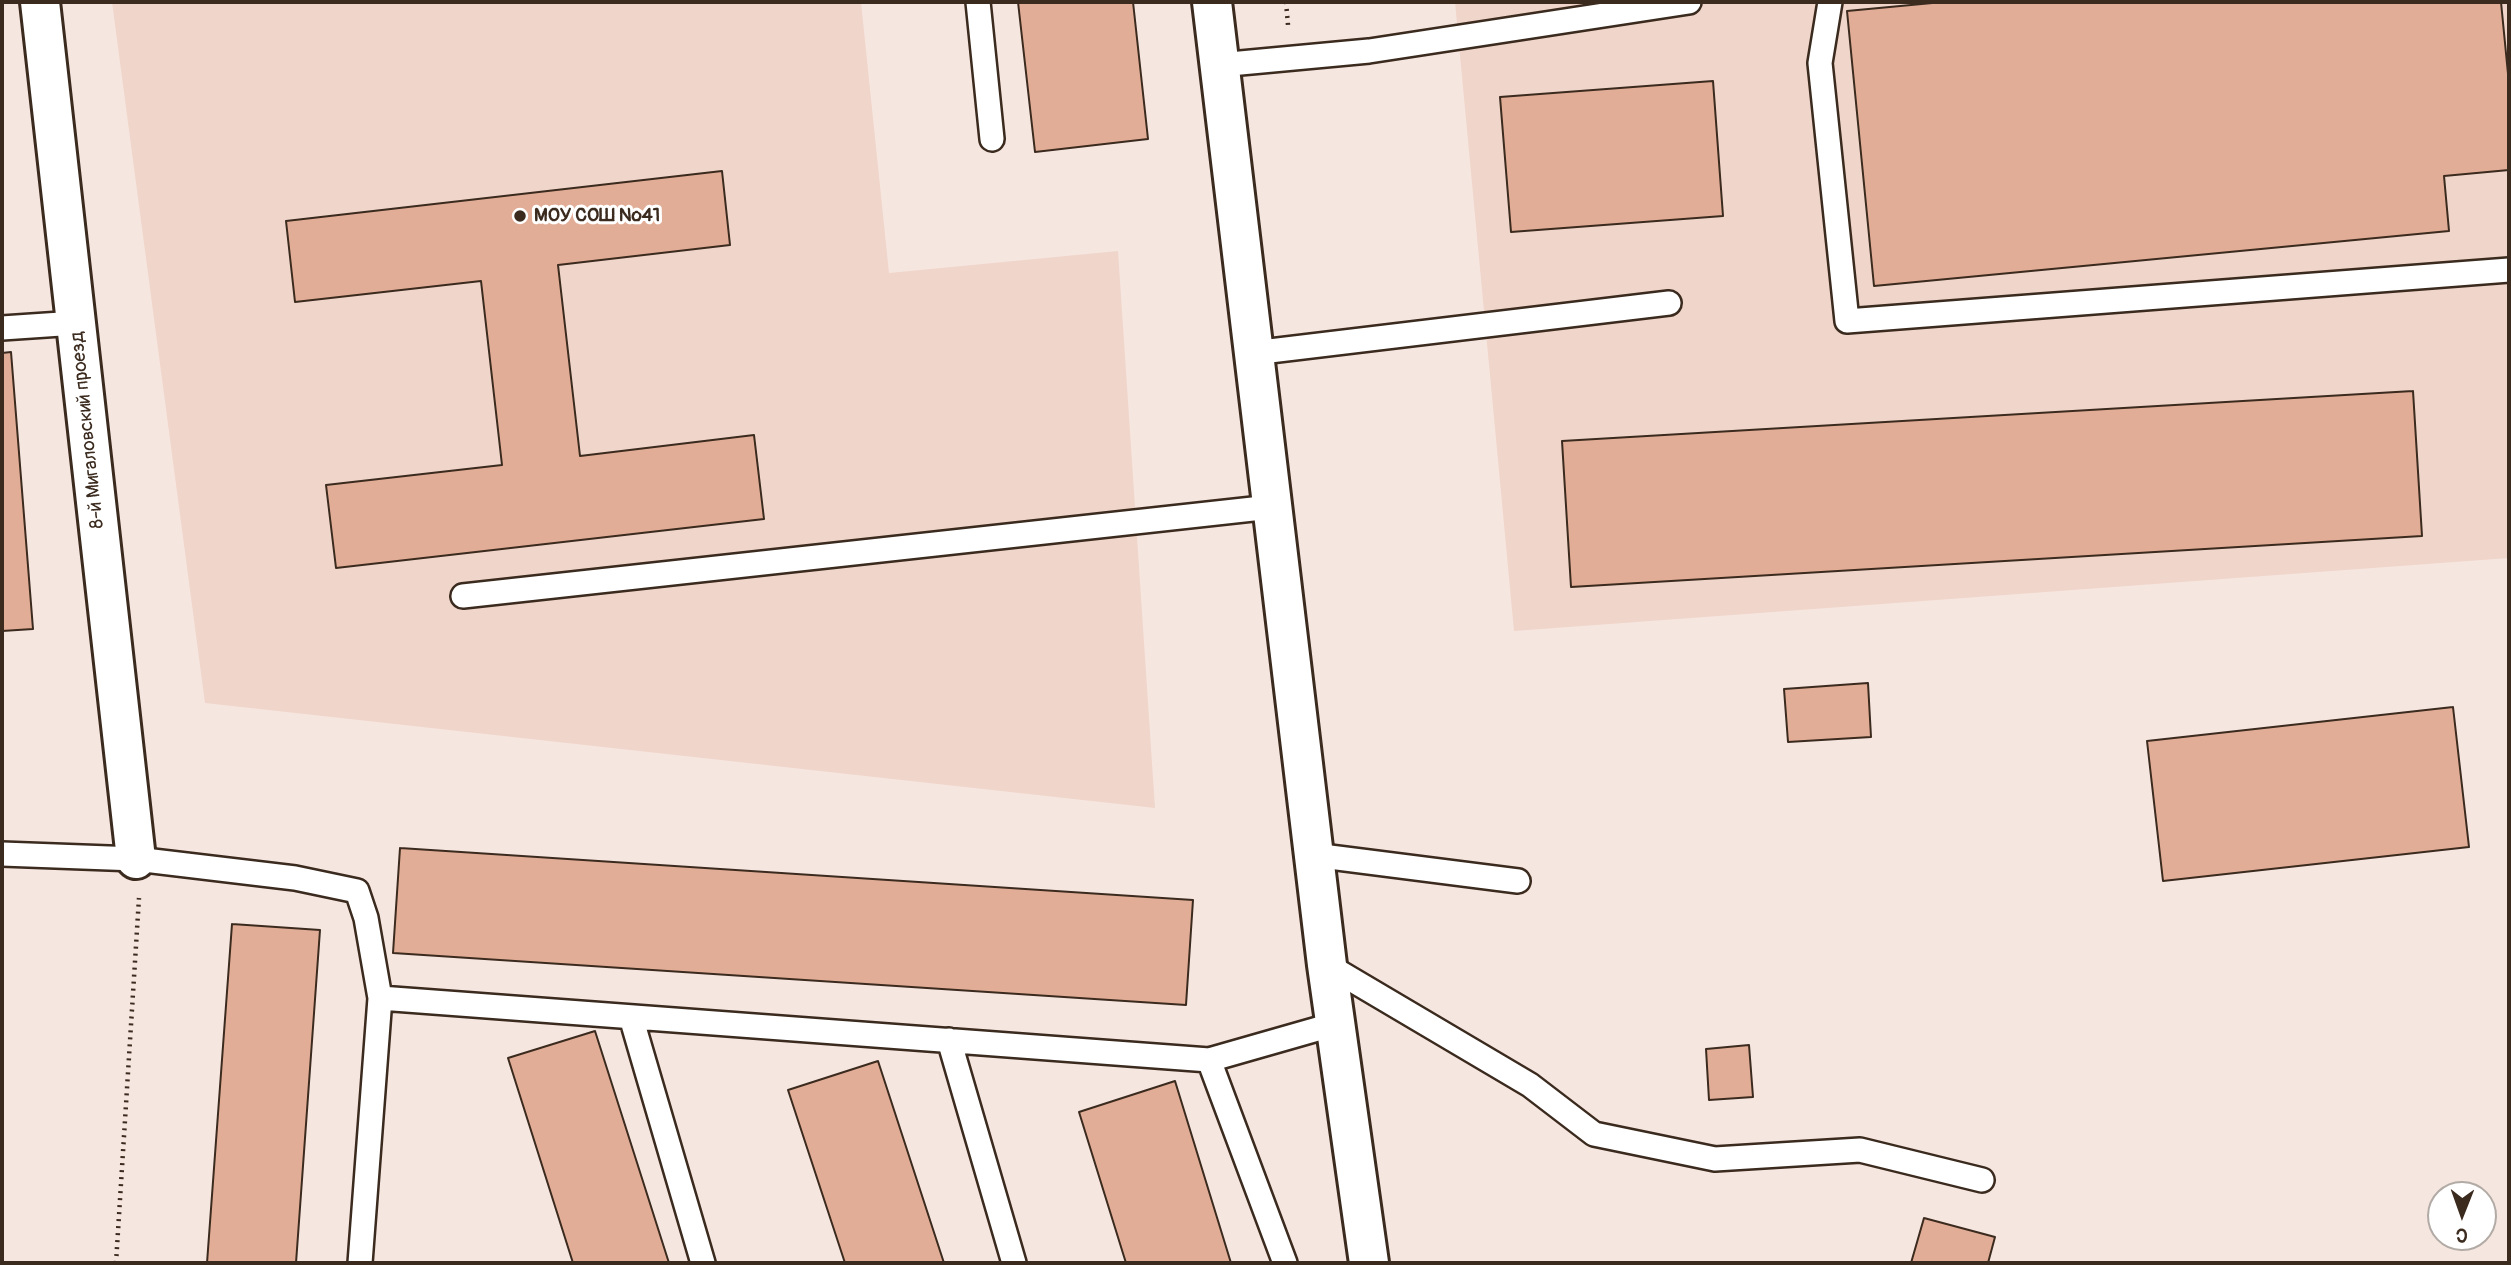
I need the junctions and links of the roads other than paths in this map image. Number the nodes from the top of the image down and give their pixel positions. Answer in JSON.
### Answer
{"nodes":[{"id":1,"x":40,"y":2,"type":"edge"},
{"id":2,"x":978,"y":2,"type":"edge"},
{"id":3,"x":1212,"y":2,"type":"edge"},
{"id":4,"x":1689,"y":2,"type":"edge"},
{"id":5,"x":1829,"y":2,"type":"edge"},
{"id":6,"x":1219,"y":65,"type":"junction"},
{"id":7,"x":992,"y":139,"type":"dead end"},
{"id":8,"x":2509,"y":270,"type":"edge"},
{"id":9,"x":1669,"y":303,"type":"dead end"},
{"id":10,"x":76,"y":323,"type":"junction"},
{"id":11,"x":2,"y":328,"type":"edge"},
{"id":12,"x":1253,"y":353,"type":"junction"},
{"id":13,"x":1271,"y":507,"type":"junction"},
{"id":14,"x":463,"y":596,"type":"dead end"},
{"id":15,"x":2,"y":854,"type":"edge"},
{"id":16,"x":1314,"y":855,"type":"junction"},
{"id":17,"x":136,"y":859,"type":"junction"},
{"id":18,"x":1518,"y":881,"type":"dead end"},
{"id":19,"x":1327,"y":965,"type":"junction"},
{"id":20,"x":380,"y":998,"type":"junction"},
{"id":21,"x":631,"y":1017,"type":"junction"},
{"id":22,"x":1335,"y":1024,"type":"junction"},
{"id":23,"x":949,"y":1040,"type":"junction"},
{"id":24,"x":1209,"y":1060,"type":"junction"},
{"id":25,"x":1982,"y":1180,"type":"dead end"},
{"id":26,"x":360,"y":1263,"type":"edge"},
{"id":27,"x":703,"y":1263,"type":"edge"},
{"id":28,"x":1014,"y":1263,"type":"edge"},
{"id":29,"x":1285,"y":1263,"type":"edge"},
{"id":30,"x":1369,"y":1263,"type":"edge"}],
"edges":[{"from":1,"to":10,"type":"street","name":"8-й Мигаловский проезд"},
{"from":2,"to":7,"type":"lane"},
{"from":3,"to":6,"type":"street"},
{"from":4,"to":6,"type":"lane"},
{"from":5,"to":8,"type":"lane"},
{"from":6,"to":12,"type":"street"},
{"from":9,"to":12,"type":"lane"},
{"from":10,"to":11,"type":"lane"},
{"from":10,"to":17,"type":"street","name":"8-й Мигаловский проезд"},
{"from":12,"to":13,"type":"street"},
{"from":13,"to":14,"type":"lane"},
{"from":13,"to":16,"type":"street"},
{"from":15,"to":17,"type":"lane"},
{"from":16,"to":18,"type":"lane"},
{"from":16,"to":19,"type":"street"},
{"from":17,"to":20,"type":"lane"},
{"from":19,"to":22,"type":"street"},
{"from":19,"to":25,"type":"lane"},
{"from":20,"to":21,"type":"lane"},
{"from":20,"to":26,"type":"lane"},
{"from":21,"to":23,"type":"lane"},
{"from":21,"to":27,"type":"lane"},
{"from":22,"to":24,"type":"lane"},
{"from":22,"to":30,"type":"street"},
{"from":23,"to":24,"type":"lane"},
{"from":23,"to":28,"type":"lane"},
{"from":24,"to":29,"type":"lane"}]}
